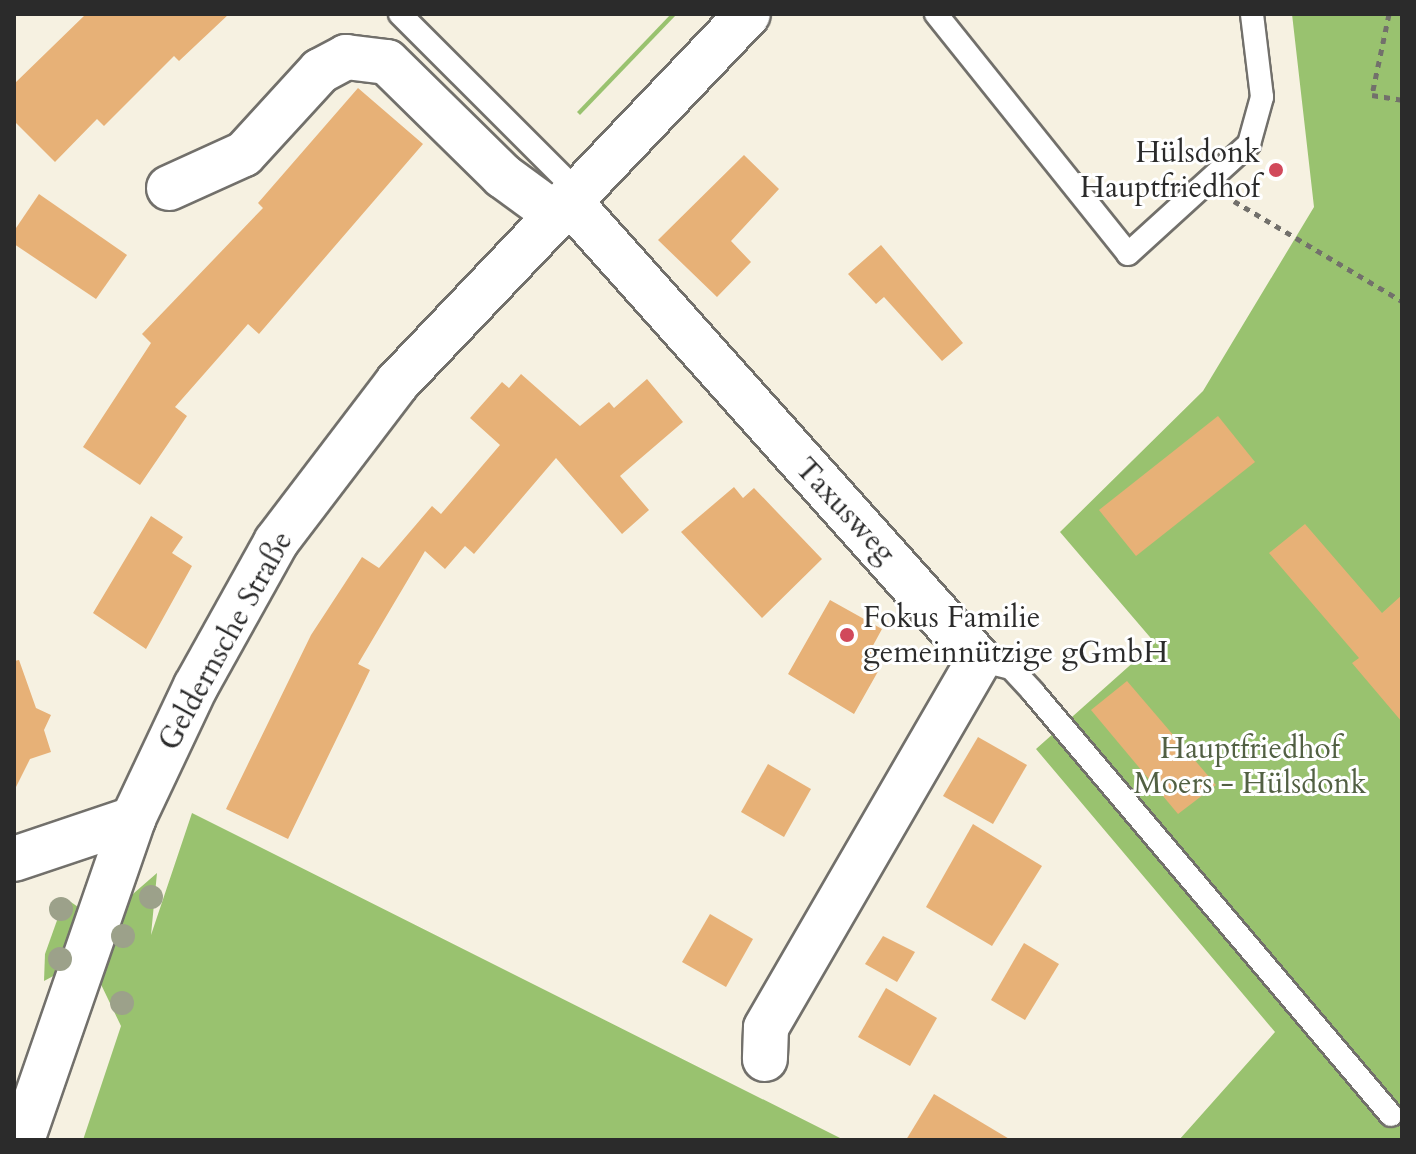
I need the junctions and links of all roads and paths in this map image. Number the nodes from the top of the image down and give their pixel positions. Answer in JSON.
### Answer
{"nodes":[{"id":1,"x":400,"y":14,"type":"edge"},
{"id":2,"x":748,"y":14,"type":"edge"},
{"id":3,"x":936,"y":14,"type":"edge"},
{"id":4,"x":1252,"y":14,"type":"edge"},
{"id":5,"x":1389,"y":14,"type":"edge"},
{"id":6,"x":1402,"y":100,"type":"edge"},
{"id":7,"x":1207,"y":185,"type":"junction"},
{"id":8,"x":169,"y":188,"type":"dead end"},
{"id":9,"x":566,"y":202,"type":"junction"},
{"id":10,"x":1402,"y":301,"type":"edge"},
{"id":11,"x":979,"y":660,"type":"junction"},
{"id":12,"x":133,"y":819,"type":"junction"},
{"id":13,"x":14,"y":859,"type":"edge"},
{"id":14,"x":765,"y":1059,"type":"dead end"},
{"id":15,"x":1391,"y":1115,"type":"dead end"},
{"id":16,"x":22,"y":1140,"type":"edge"}],
"edges":[{"from":1,"to":9,"type":"lane"},
{"from":2,"to":9,"type":"street","name":"Geldernsche Straße"},
{"from":3,"to":7,"type":"lane"},
{"from":4,"to":7,"type":"lane"},
{"from":5,"to":6,"type":"path"},
{"from":7,"to":10,"type":"path"},
{"from":8,"to":9,"type":"street"},
{"from":9,"to":11,"type":"street","name":"Taxusweg"},
{"from":9,"to":12,"type":"street","name":"Geldernsche Straße"},
{"from":11,"to":14,"type":"street"},
{"from":11,"to":15,"type":"lane"},
{"from":12,"to":13,"type":"street"},
{"from":12,"to":16,"type":"street","name":"Geldernsche Straße"}]}
